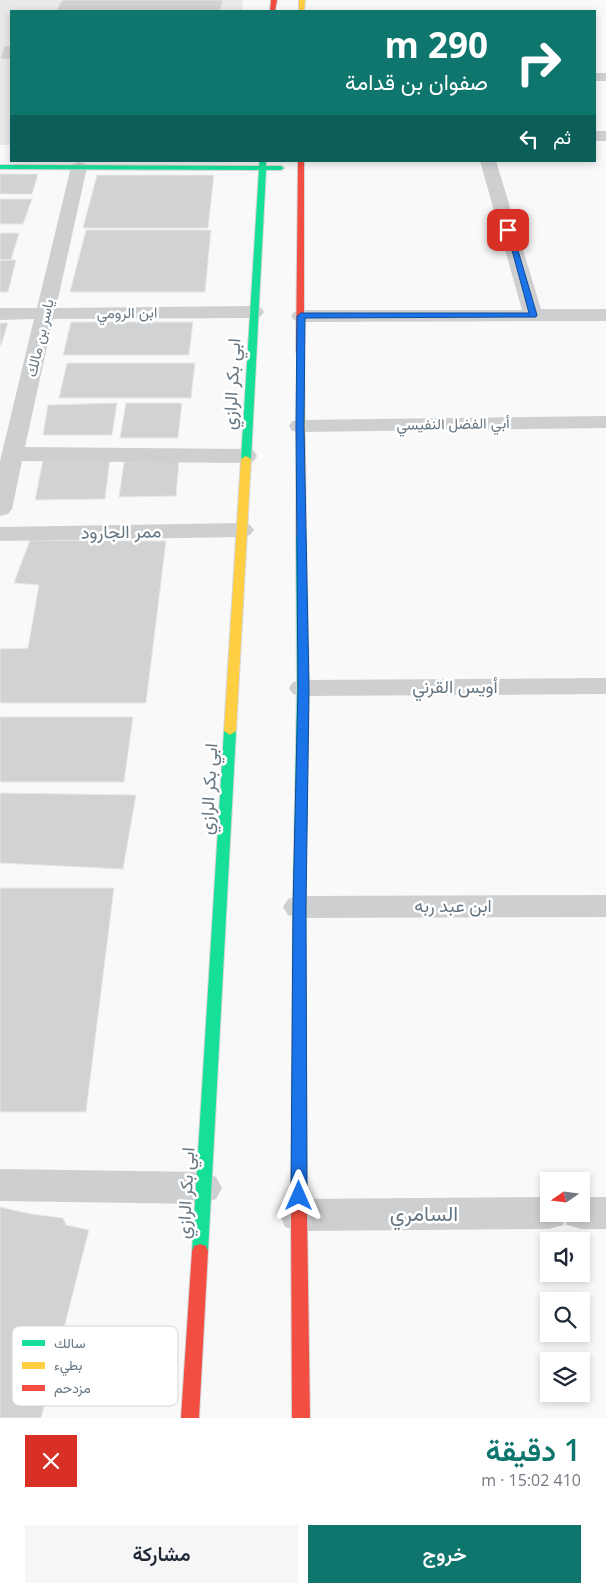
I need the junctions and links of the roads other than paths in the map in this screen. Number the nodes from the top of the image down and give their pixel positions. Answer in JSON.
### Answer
{"nodes":[{"id":1,"x":488,"y":162,"type":"edge"},
{"id":2,"x":263,"y":165,"type":"edge"},
{"id":3,"x":301,"y":165,"type":"edge"},
{"id":4,"x":0,"y":167,"type":"edge"},
{"id":5,"x":79,"y":167,"type":"junction"},
{"id":6,"x":254,"y":312,"type":"junction"},
{"id":7,"x":0,"y":314,"type":"edge"},
{"id":8,"x":46,"y":314,"type":"junction"},
{"id":9,"x":534,"y":315,"type":"junction"},
{"id":10,"x":606,"y":315,"type":"edge"},
{"id":11,"x":301,"y":316,"type":"junction"},
{"id":12,"x":606,"y":422,"type":"edge"},
{"id":13,"x":300,"y":426,"type":"junction"},
{"id":14,"x":13,"y":454,"type":"junction"},
{"id":15,"x":246,"y":456,"type":"junction"},
{"id":16,"x":0,"y":509,"type":"edge"},
{"id":17,"x":242,"y":530,"type":"junction"},
{"id":18,"x":0,"y":534,"type":"edge"},
{"id":19,"x":606,"y":686,"type":"edge"},
{"id":20,"x":303,"y":688,"type":"junction"},
{"id":21,"x":606,"y":906,"type":"edge"},
{"id":22,"x":299,"y":907,"type":"junction"},
{"id":23,"x":0,"y":1185,"type":"edge"},
{"id":24,"x":203,"y":1188,"type":"junction"},
{"id":25,"x":590,"y":1213,"type":"edge"},
{"id":26,"x":606,"y":1213,"type":"edge"},
{"id":27,"x":540,"y":1214,"type":"edge"},
{"id":28,"x":299,"y":1215,"type":"junction"},
{"id":29,"x":190,"y":1418,"type":"edge"},
{"id":30,"x":302,"y":1418,"type":"edge"}],
"edges":[{"from":1,"to":9,"type":"street"},
{"from":2,"to":3,"type":"street"},
{"from":2,"to":5,"type":"street"},
{"from":2,"to":6,"type":"street","name":"ابي بكر الرازي"},
{"from":3,"to":11,"type":"street"},
{"from":4,"to":5,"type":"street"},
{"from":5,"to":8,"type":"street","name":"ياسر بن مالك"},
{"from":6,"to":8,"type":"street","name":"ابن الرومي"},
{"from":6,"to":15,"type":"street","name":"ابي بكر الرازي"},
{"from":7,"to":8,"type":"street","name":"ابن الرومي"},
{"from":8,"to":14,"type":"street","name":"ياسر بن مالك"},
{"from":9,"to":10,"type":"street"},
{"from":9,"to":11,"type":"street"},
{"from":11,"to":13,"type":"street"},
{"from":12,"to":13,"type":"street","name":"أبي الفضل النفيسي"},
{"from":13,"to":20,"type":"street"},
{"from":14,"to":15,"type":"street"},
{"from":14,"to":16,"type":"street","name":"ياسر بن مالك"},
{"from":15,"to":17,"type":"street","name":"ابي بكر الرازي"},
{"from":17,"to":18,"type":"street","name":"ممر الجارود"},
{"from":17,"to":24,"type":"street","name":"ابي بكر الرازي"},
{"from":19,"to":20,"type":"street","name":"أويس القرني"},
{"from":20,"to":22,"type":"street"},
{"from":21,"to":22,"type":"street","name":"ابن عبد ربه"},
{"from":22,"to":28,"type":"street"},
{"from":23,"to":24,"type":"street"},
{"from":24,"to":29,"type":"street","name":"ابي بكر الرازي"},
{"from":25,"to":26,"type":"street"},
{"from":27,"to":28,"type":"street","name":"السامري"},
{"from":28,"to":30,"type":"street"}]}
